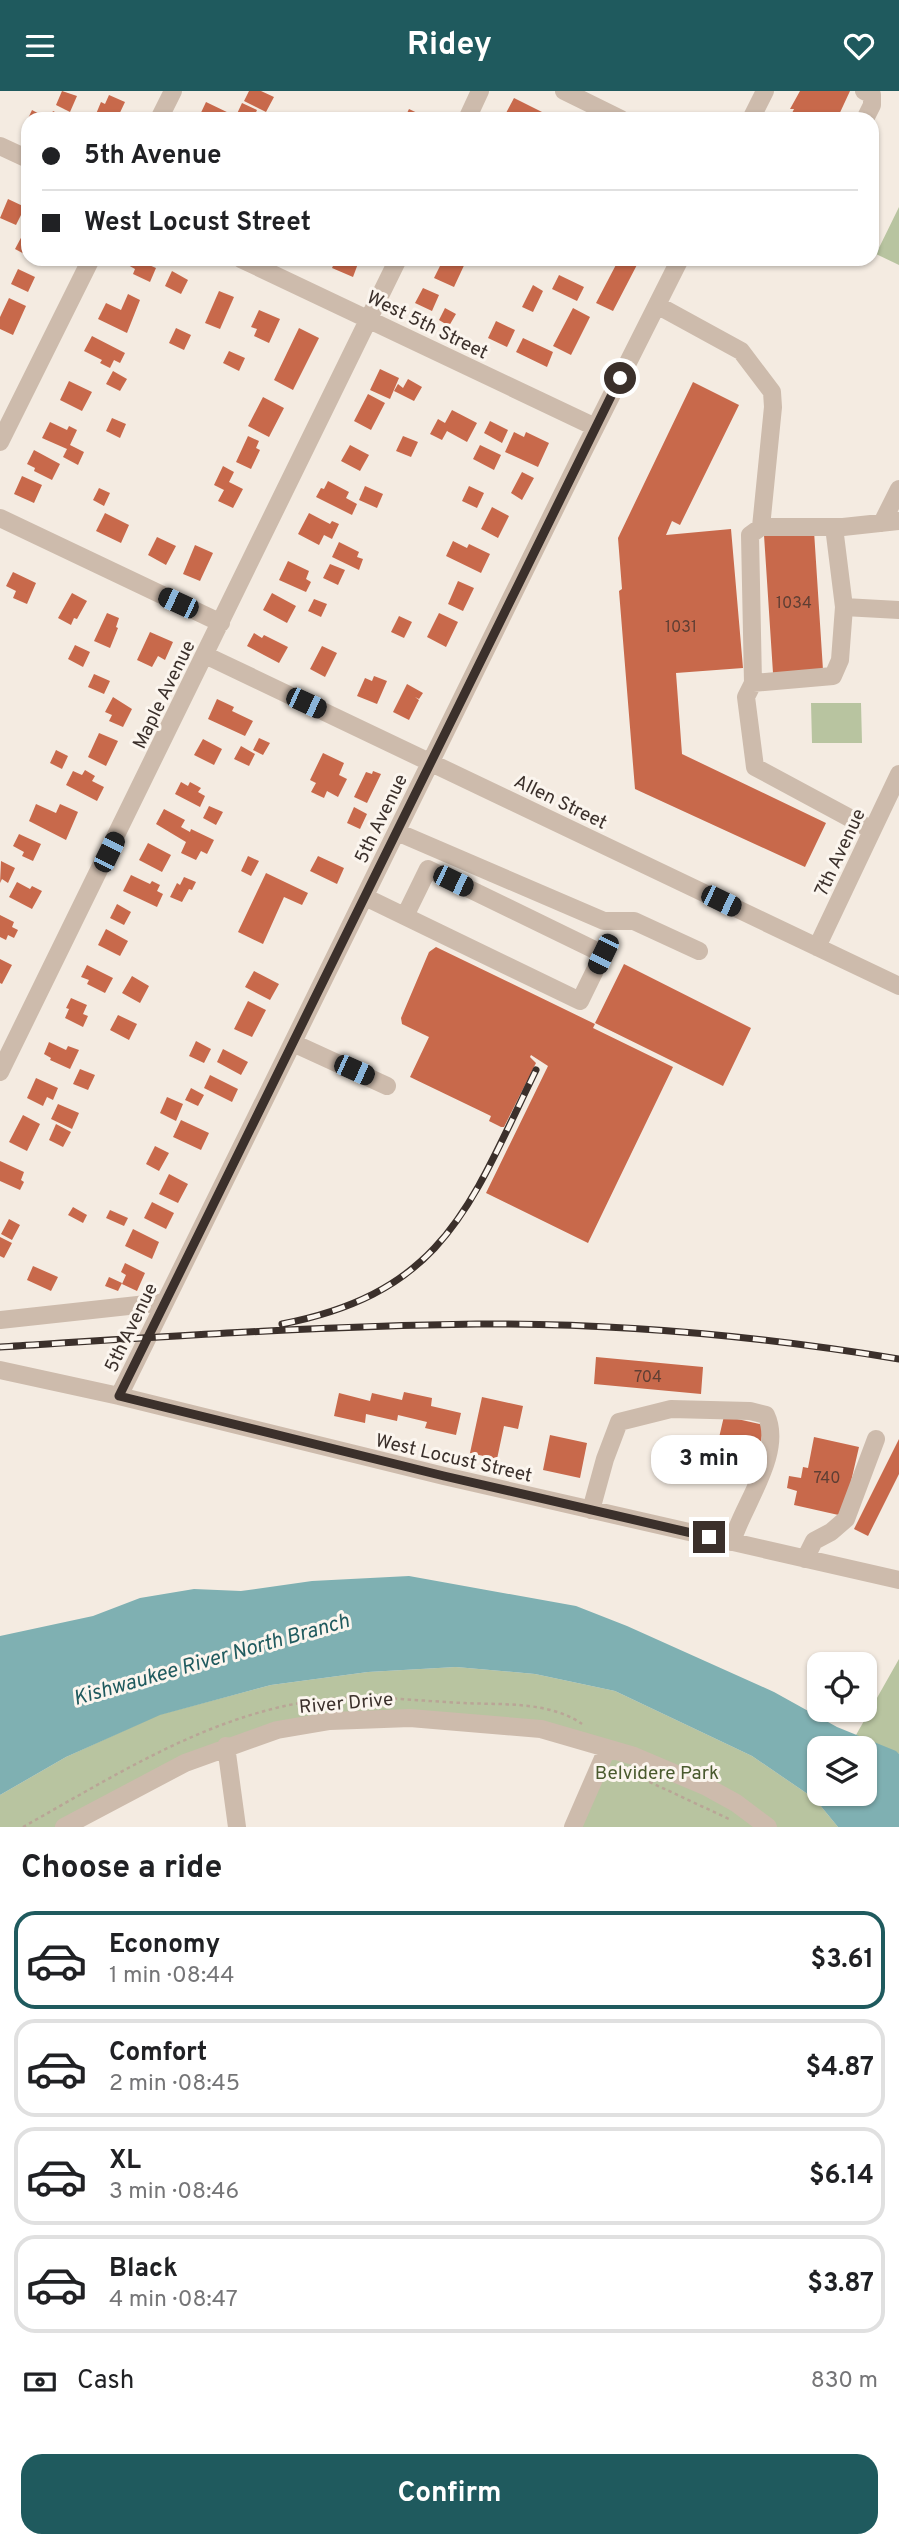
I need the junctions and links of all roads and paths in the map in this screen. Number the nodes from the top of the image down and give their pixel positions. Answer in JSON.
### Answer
{"nodes":[{"id":1,"x":173,"y":91,"type":"edge"},
{"id":2,"x":480,"y":91,"type":"edge"},
{"id":3,"x":564,"y":91,"type":"edge"},
{"id":4,"x":765,"y":91,"type":"edge"},
{"id":5,"x":864,"y":91,"type":"edge"},
{"id":6,"x":162,"y":112,"type":"edge"},
{"id":7,"x":470,"y":112,"type":"edge"},
{"id":8,"x":607,"y":112,"type":"edge"},
{"id":9,"x":754,"y":112,"type":"edge"},
{"id":10,"x":868,"y":112,"type":"edge"},
{"id":11,"x":0,"y":146,"type":"edge"},
{"id":12,"x":21,"y":156,"type":"edge"},
{"id":13,"x":87,"y":266,"type":"edge"},
{"id":14,"x":256,"y":266,"type":"edge"},
{"id":15,"x":395,"y":266,"type":"edge"},
{"id":16,"x":676,"y":266,"type":"edge"},
{"id":17,"x":657,"y":305,"type":"junction"},
{"id":18,"x":369,"y":319,"type":"junction"},
{"id":19,"x":595,"y":427,"type":"junction"},
{"id":20,"x":0,"y":442,"type":"edge"},
{"id":21,"x":899,"y":489,"type":"edge"},
{"id":22,"x":0,"y":518,"type":"edge"},
{"id":23,"x":890,"y":522,"type":"edge"},
{"id":24,"x":761,"y":527,"type":"junction"},
{"id":25,"x":834,"y":527,"type":"junction"},
{"id":26,"x":844,"y":607,"type":"junction"},
{"id":27,"x":899,"y":610,"type":"edge"},
{"id":28,"x":221,"y":623,"type":"junction"},
{"id":29,"x":205,"y":655,"type":"junction"},
{"id":30,"x":750,"y":690,"type":"junction"},
{"id":31,"x":431,"y":762,"type":"junction"},
{"id":32,"x":899,"y":774,"type":"edge"},
{"id":33,"x":872,"y":830,"type":"junction"},
{"id":34,"x":397,"y":832,"type":"junction"},
{"id":35,"x":365,"y":897,"type":"junction"},
{"id":36,"x":405,"y":916,"type":"junction"},
{"id":37,"x":817,"y":947,"type":"junction"},
{"id":38,"x":699,"y":951,"type":"dead end"},
{"id":39,"x":899,"y":986,"type":"edge"},
{"id":40,"x":293,"y":1043,"type":"junction"},
{"id":41,"x":0,"y":1072,"type":"edge"},
{"id":42,"x":387,"y":1086,"type":"dead end"},
{"id":43,"x":165,"y":1302,"type":"junction"},
{"id":44,"x":0,"y":1320,"type":"edge"},
{"id":45,"x":0,"y":1370,"type":"edge"},
{"id":46,"x":23,"y":1377,"type":"junction"},
{"id":47,"x":0,"y":1383,"type":"edge"},
{"id":48,"x":119,"y":1396,"type":"junction"},
{"id":49,"x":876,"y":1439,"type":"dead end"},
{"id":50,"x":591,"y":1510,"type":"junction"},
{"id":51,"x":732,"y":1542,"type":"junction"},
{"id":52,"x":805,"y":1559,"type":"junction"},
{"id":53,"x":899,"y":1580,"type":"edge"},
{"id":54,"x":586,"y":1727,"type":"dead end"},
{"id":55,"x":226,"y":1746,"type":"junction"},
{"id":56,"x":607,"y":1749,"type":"junction"},
{"id":57,"x":736,"y":1822,"type":"dead end"},
{"id":58,"x":23,"y":1827,"type":"edge"},
{"id":59,"x":64,"y":1827,"type":"edge"},
{"id":60,"x":237,"y":1827,"type":"edge"},
{"id":61,"x":573,"y":1827,"type":"edge"},
{"id":62,"x":768,"y":1827,"type":"edge"}],
"edges":[{"from":1,"to":6,"type":"street"},
{"from":2,"to":7,"type":"street"},
{"from":3,"to":8,"type":"street"},
{"from":4,"to":9,"type":"street"},
{"from":5,"to":10,"type":"street"},
{"from":11,"to":12,"type":"street"},
{"from":13,"to":20,"type":"street"},
{"from":14,"to":18,"type":"street","name":"West 5th Street"},
{"from":15,"to":18,"type":"street","name":"Maple Avenue"},
{"from":16,"to":17,"type":"street","name":"5th Avenue"},
{"from":17,"to":19,"type":"street","name":"5th Avenue"},
{"from":17,"to":24,"type":"street"},
{"from":18,"to":19,"type":"street","name":"West 5th Street"},
{"from":18,"to":28,"type":"street","name":"Maple Avenue"},
{"from":19,"to":31,"type":"street","name":"5th Avenue"},
{"from":21,"to":23,"type":"street"},
{"from":22,"to":28,"type":"street"},
{"from":23,"to":25,"type":"street"},
{"from":24,"to":25,"type":"street"},
{"from":24,"to":30,"type":"street"},
{"from":25,"to":26,"type":"street"},
{"from":26,"to":27,"type":"street"},
{"from":26,"to":30,"type":"street"},
{"from":28,"to":29,"type":"street","name":"Maple Avenue"},
{"from":29,"to":31,"type":"street","name":"Allen Street"},
{"from":29,"to":41,"type":"street","name":"Maple Avenue"},
{"from":30,"to":33,"type":"street"},
{"from":31,"to":34,"type":"street","name":"5th Avenue"},
{"from":31,"to":37,"type":"street","name":"Allen Street"},
{"from":32,"to":33,"type":"street","name":"7th Avenue"},
{"from":33,"to":37,"type":"street","name":"7th Avenue"},
{"from":34,"to":35,"type":"street","name":"5th Avenue"},
{"from":34,"to":38,"type":"street"},
{"from":35,"to":36,"type":"street"},
{"from":35,"to":40,"type":"street","name":"5th Avenue"},
{"from":36,"to":36,"type":"street"},
{"from":37,"to":39,"type":"street","name":"Allen Street"},
{"from":40,"to":42,"type":"street"},
{"from":40,"to":43,"type":"street","name":"5th Avenue"},
{"from":43,"to":44,"type":"street"},
{"from":43,"to":48,"type":"street","name":"5th Avenue"},
{"from":45,"to":46,"type":"street"},
{"from":46,"to":47,"type":"street","name":"West Locust Street"},
{"from":46,"to":48,"type":"street","name":"West Locust Street"},
{"from":48,"to":50,"type":"street","name":"West Locust Street"},
{"from":49,"to":52,"type":"street"},
{"from":50,"to":51,"type":"street","name":"West Locust Street"},
{"from":50,"to":51,"type":"street"},
{"from":51,"to":52,"type":"street","name":"West Locust Street"},
{"from":52,"to":53,"type":"street","name":"West Locust Street"},
{"from":54,"to":58,"type":"path"},
{"from":55,"to":56,"type":"street","name":"River Drive"},
{"from":55,"to":59,"type":"street","name":"River Drive"},
{"from":55,"to":60,"type":"street"},
{"from":56,"to":57,"type":"path"},
{"from":56,"to":61,"type":"street"},
{"from":56,"to":62,"type":"street","name":"River Drive"}]}
